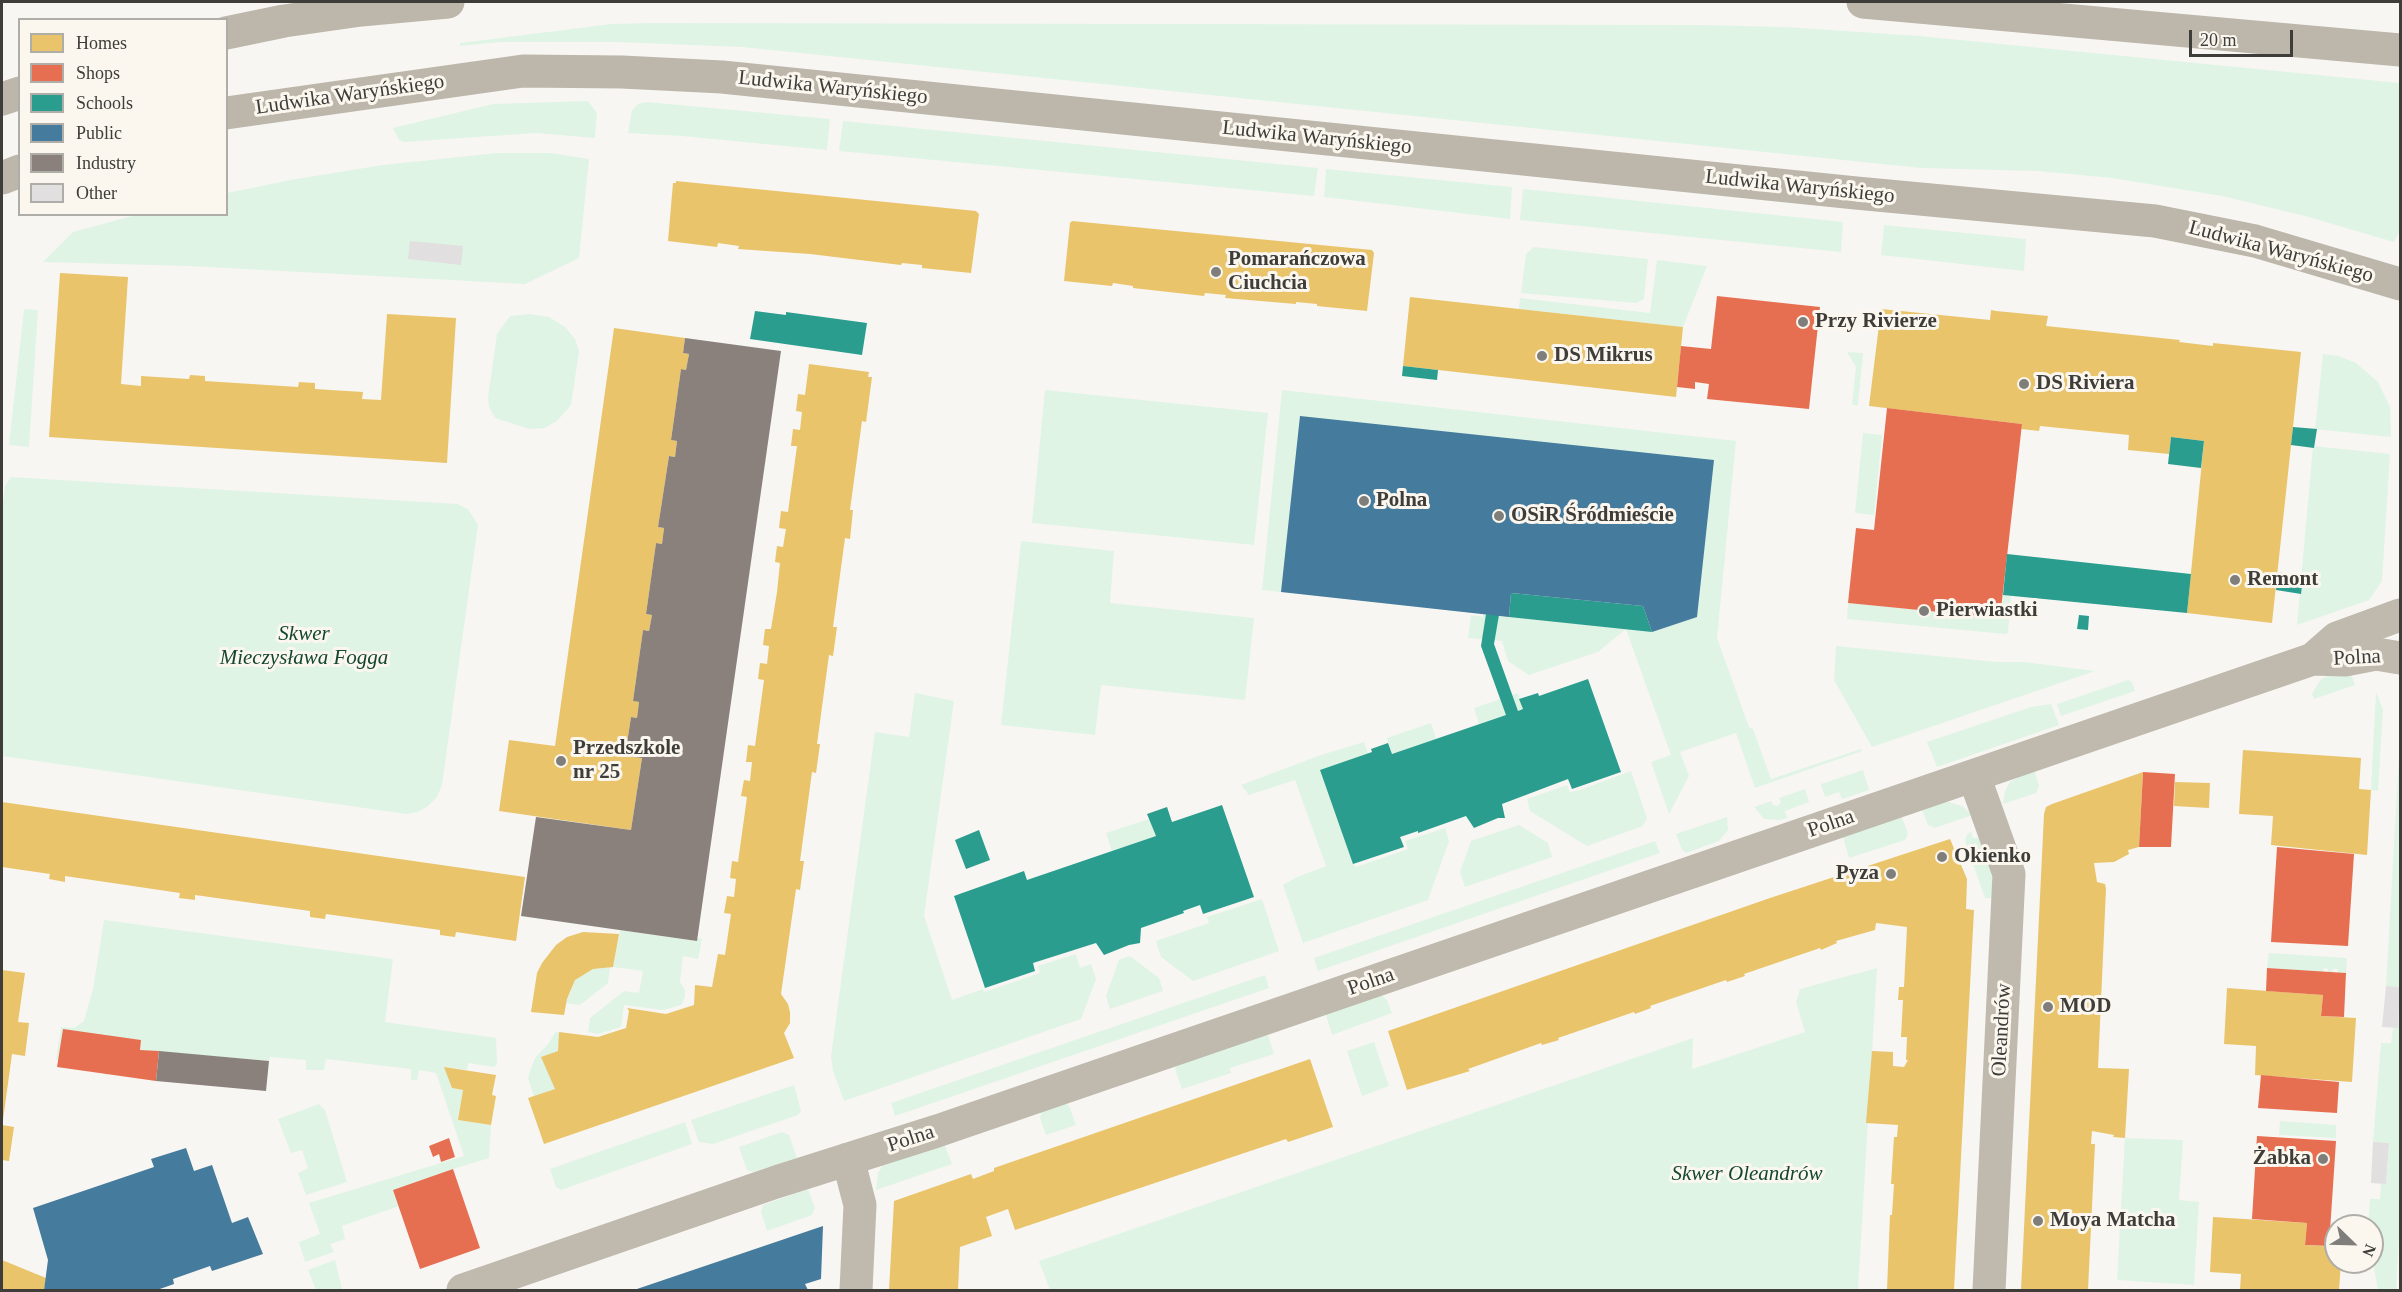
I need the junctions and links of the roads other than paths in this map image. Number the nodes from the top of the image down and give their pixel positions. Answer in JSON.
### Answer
{"nodes":[{"id":1,"x":448,"y":2,"type":"edge"},
{"id":2,"x":1863,"y":2,"type":"edge"},
{"id":3,"x":228,"y":33,"type":"edge"},
{"id":4,"x":2400,"y":50,"type":"edge"},
{"id":5,"x":18,"y":94,"type":"edge"},
{"id":6,"x":2,"y":99,"type":"edge"},
{"id":7,"x":228,"y":113,"type":"edge"},
{"id":8,"x":18,"y":172,"type":"edge"},
{"id":9,"x":2,"y":178,"type":"edge"},
{"id":10,"x":2400,"y":284,"type":"edge"},
{"id":11,"x":2400,"y":615,"type":"edge"},
{"id":12,"x":2400,"y":658,"type":"edge"},
{"id":13,"x":2313,"y":659,"type":"junction"},
{"id":14,"x":1974,"y":776,"type":"junction"},
{"id":15,"x":848,"y":1160,"type":"junction"},
{"id":16,"x":463,"y":1290,"type":"edge"},
{"id":17,"x":856,"y":1290,"type":"edge"},
{"id":18,"x":1989,"y":1290,"type":"edge"}],
"edges":[{"from":1,"to":3,"type":"main road"},
{"from":2,"to":4,"type":"main road"},
{"from":5,"to":6,"type":"main road"},
{"from":7,"to":10,"type":"main road","name":"Ludwika Waryńskiego"},
{"from":8,"to":9,"type":"main road"},
{"from":11,"to":13,"type":"street","name":"Polna"},
{"from":12,"to":13,"type":"street","name":"Polna"},
{"from":13,"to":14,"type":"street","name":"Polna"},
{"from":14,"to":15,"type":"street","name":"Polna"},
{"from":14,"to":18,"type":"street","name":"Oleandrów"},
{"from":15,"to":16,"type":"street","name":"Polna"},
{"from":15,"to":17,"type":"street"}]}
